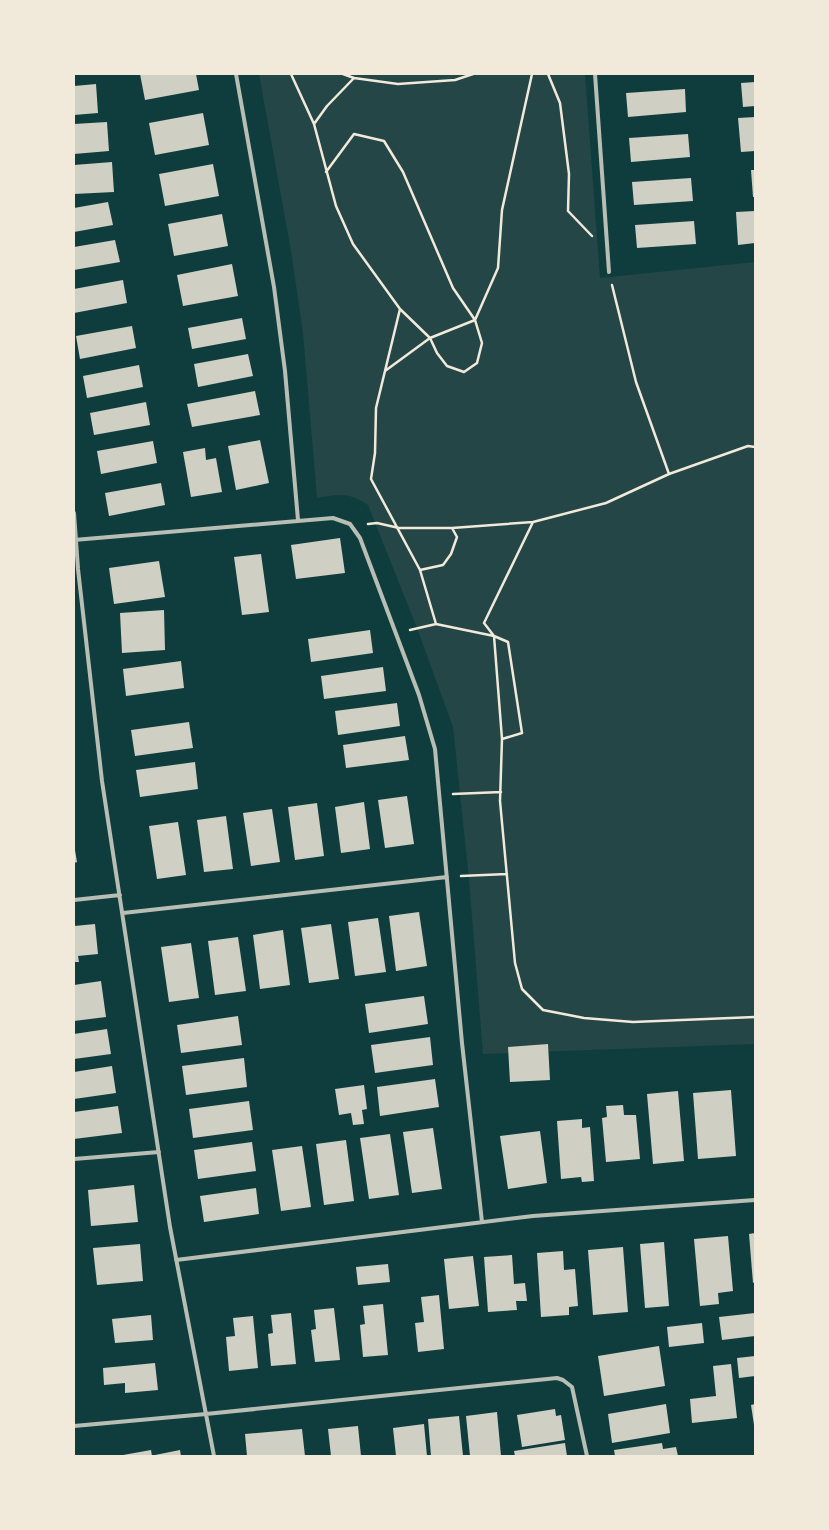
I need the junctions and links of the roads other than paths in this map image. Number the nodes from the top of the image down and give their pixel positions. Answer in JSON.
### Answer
{"nodes":[{"id":1,"x":236,"y":74,"type":"edge"},
{"id":2,"x":595,"y":74,"type":"edge"},
{"id":3,"x":609,"y":272,"type":"road end"},
{"id":4,"x":74,"y":512,"type":"edge"},
{"id":5,"x":298,"y":520,"type":"junction"},
{"id":6,"x":75,"y":539,"type":"edge"},
{"id":7,"x":447,"y":877,"type":"junction"},
{"id":8,"x":120,"y":895,"type":"junction"},
{"id":9,"x":74,"y":900,"type":"edge"},
{"id":10,"x":123,"y":912,"type":"junction"},
{"id":11,"x":159,"y":1152,"type":"junction"},
{"id":12,"x":74,"y":1159,"type":"edge"},
{"id":13,"x":755,"y":1200,"type":"edge"},
{"id":14,"x":482,"y":1222,"type":"junction"},
{"id":15,"x":176,"y":1260,"type":"junction"},
{"id":16,"x":206,"y":1414,"type":"junction"},
{"id":17,"x":74,"y":1426,"type":"edge"},
{"id":18,"x":214,"y":1456,"type":"edge"},
{"id":19,"x":587,"y":1456,"type":"edge"}],
"edges":[{"from":1,"to":5,"type":"street"},
{"from":2,"to":3,"type":"street"},
{"from":4,"to":6,"type":"street"},
{"from":5,"to":6,"type":"street"},
{"from":5,"to":7,"type":"street"},
{"from":6,"to":8,"type":"street"},
{"from":7,"to":10,"type":"street"},
{"from":7,"to":14,"type":"street"},
{"from":8,"to":9,"type":"street"},
{"from":8,"to":10,"type":"street"},
{"from":10,"to":11,"type":"street"},
{"from":11,"to":12,"type":"street"},
{"from":11,"to":15,"type":"street"},
{"from":13,"to":14,"type":"street"},
{"from":14,"to":15,"type":"street"},
{"from":15,"to":16,"type":"street"},
{"from":16,"to":17,"type":"street"},
{"from":16,"to":18,"type":"street"},
{"from":16,"to":19,"type":"street"}]}
